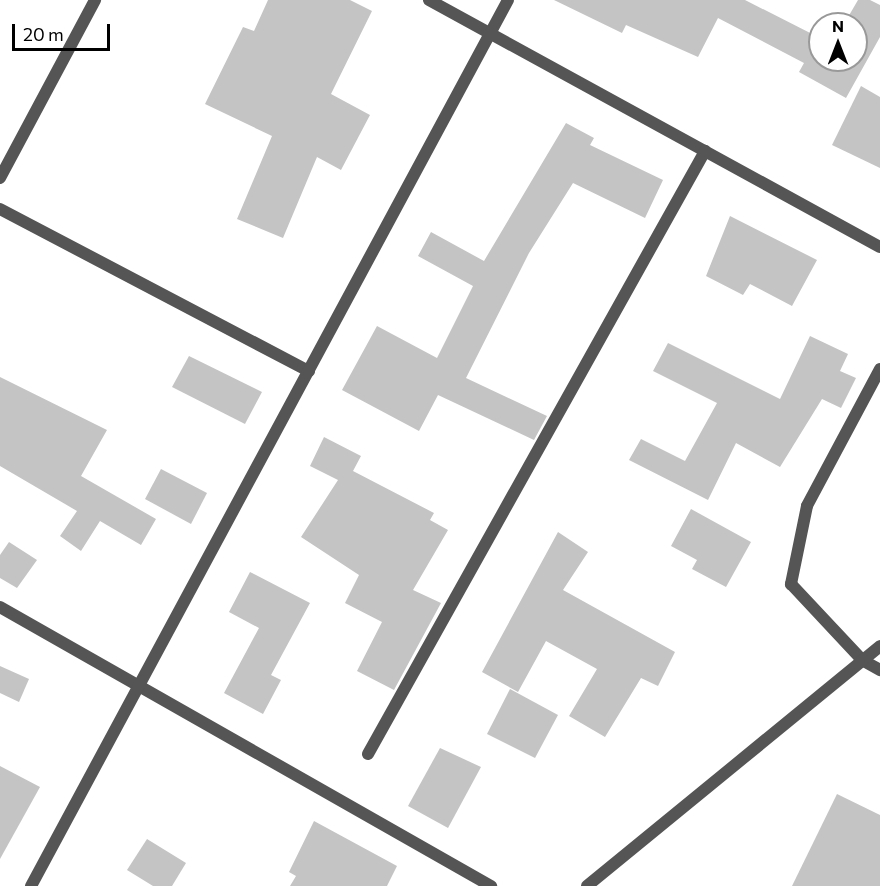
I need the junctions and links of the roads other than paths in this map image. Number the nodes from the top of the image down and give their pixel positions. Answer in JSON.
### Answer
{"nodes":[{"id":1,"x":95,"y":0,"type":"edge"},
{"id":2,"x":429,"y":0,"type":"edge"},
{"id":3,"x":508,"y":0,"type":"edge"},
{"id":4,"x":490,"y":33,"type":"junction"},
{"id":5,"x":705,"y":151,"type":"junction"},
{"id":6,"x":0,"y":178,"type":"edge"},
{"id":7,"x":0,"y":209,"type":"edge"},
{"id":8,"x":880,"y":248,"type":"edge"},
{"id":9,"x":880,"y":369,"type":"edge"},
{"id":10,"x":309,"y":370,"type":"junction"},
{"id":11,"x":0,"y":607,"type":"edge"},
{"id":12,"x":880,"y":646,"type":"edge"},
{"id":13,"x":862,"y":660,"type":"junction"},
{"id":14,"x":880,"y":670,"type":"edge"},
{"id":15,"x":139,"y":684,"type":"junction"},
{"id":16,"x":368,"y":754,"type":"dead end"},
{"id":17,"x":31,"y":886,"type":"edge"},
{"id":18,"x":491,"y":886,"type":"edge"},
{"id":19,"x":587,"y":886,"type":"edge"}],
"edges":[{"from":1,"to":6,"type":"street"},
{"from":2,"to":4,"type":"street"},
{"from":3,"to":4,"type":"street"},
{"from":4,"to":5,"type":"street"},
{"from":4,"to":10,"type":"street"},
{"from":5,"to":8,"type":"street"},
{"from":5,"to":16,"type":"street"},
{"from":7,"to":10,"type":"street"},
{"from":9,"to":13,"type":"street"},
{"from":10,"to":15,"type":"street"},
{"from":11,"to":15,"type":"street"},
{"from":12,"to":13,"type":"street"},
{"from":13,"to":14,"type":"street"},
{"from":13,"to":19,"type":"street"},
{"from":15,"to":17,"type":"street"},
{"from":15,"to":18,"type":"street"}]}
